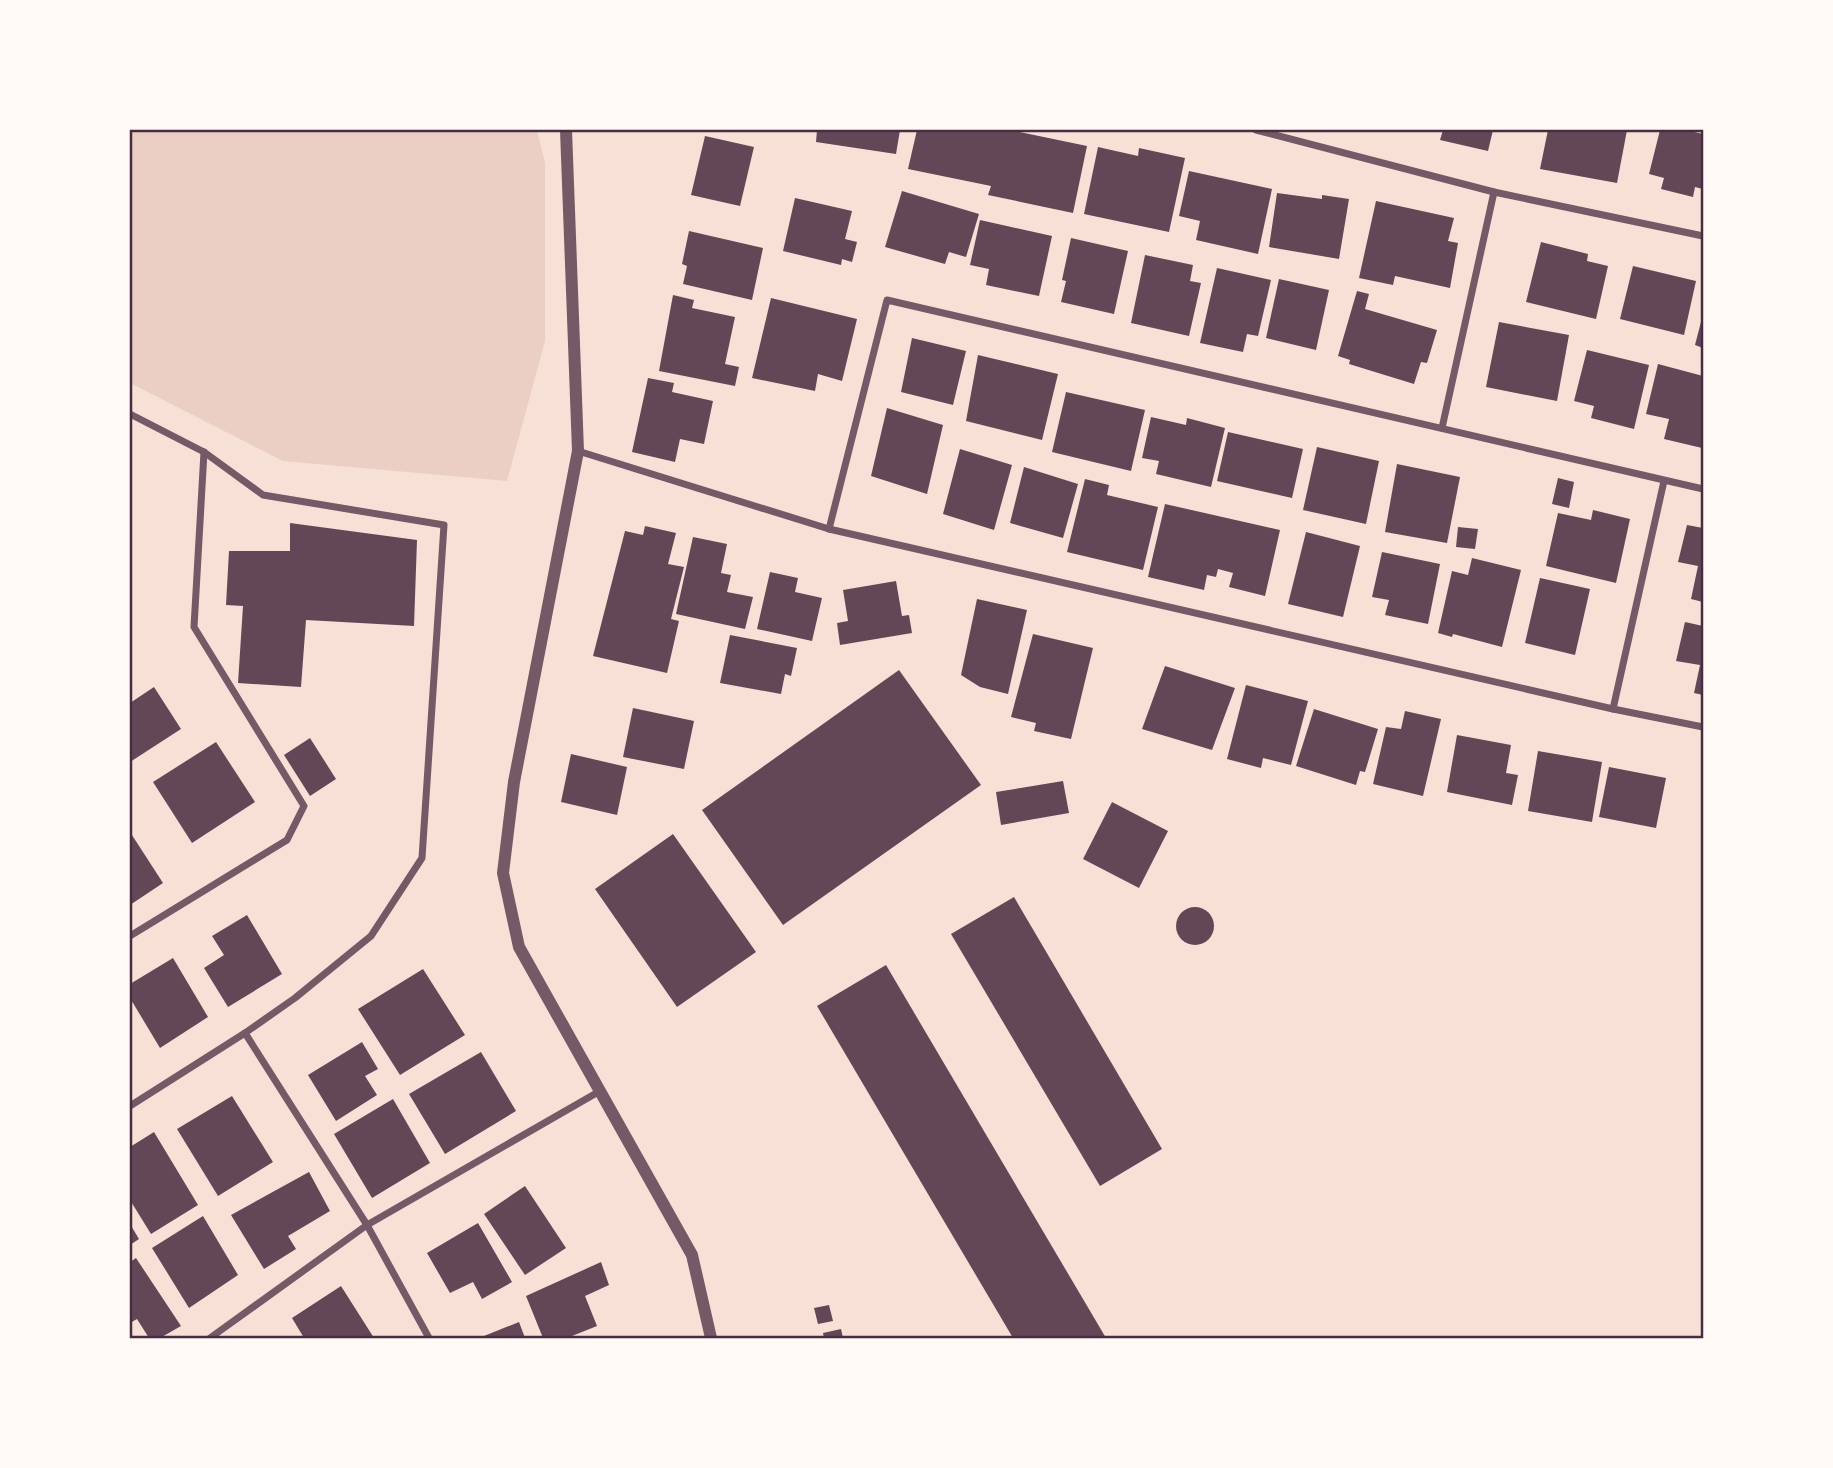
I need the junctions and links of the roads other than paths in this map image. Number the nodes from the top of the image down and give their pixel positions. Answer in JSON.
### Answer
{"nodes":[{"id":1,"x":566,"y":130,"type":"edge"},
{"id":2,"x":1256,"y":130,"type":"edge"},
{"id":3,"x":1494,"y":192,"type":"junction"},
{"id":4,"x":1703,"y":236,"type":"edge"},
{"id":5,"x":130,"y":414,"type":"edge"},
{"id":6,"x":1442,"y":428,"type":"junction"},
{"id":7,"x":578,"y":451,"type":"junction"},
{"id":8,"x":204,"y":452,"type":"junction"},
{"id":9,"x":1664,"y":481,"type":"junction"},
{"id":10,"x":1703,"y":489,"type":"edge"},
{"id":11,"x":828,"y":529,"type":"junction"},
{"id":12,"x":1613,"y":709,"type":"junction"},
{"id":13,"x":1703,"y":727,"type":"edge"},
{"id":14,"x":130,"y":936,"type":"edge"},
{"id":15,"x":245,"y":1033,"type":"junction"},
{"id":16,"x":600,"y":1091,"type":"junction"},
{"id":17,"x":130,"y":1106,"type":"edge"},
{"id":18,"x":367,"y":1225,"type":"junction"},
{"id":19,"x":210,"y":1339,"type":"edge"},
{"id":20,"x":429,"y":1339,"type":"edge"},
{"id":21,"x":711,"y":1339,"type":"edge"}],
"edges":[{"from":1,"to":7,"type":"street"},
{"from":2,"to":3,"type":"street"},
{"from":3,"to":4,"type":"street"},
{"from":3,"to":6,"type":"street"},
{"from":5,"to":8,"type":"street"},
{"from":6,"to":9,"type":"street"},
{"from":6,"to":11,"type":"street"},
{"from":7,"to":11,"type":"street"},
{"from":7,"to":16,"type":"street"},
{"from":8,"to":14,"type":"street"},
{"from":8,"to":15,"type":"street"},
{"from":9,"to":10,"type":"street"},
{"from":9,"to":12,"type":"street"},
{"from":11,"to":12,"type":"street"},
{"from":12,"to":13,"type":"street"},
{"from":15,"to":17,"type":"street"},
{"from":15,"to":18,"type":"street"},
{"from":16,"to":18,"type":"street"},
{"from":16,"to":21,"type":"street"},
{"from":18,"to":19,"type":"street"},
{"from":18,"to":20,"type":"street"}]}
